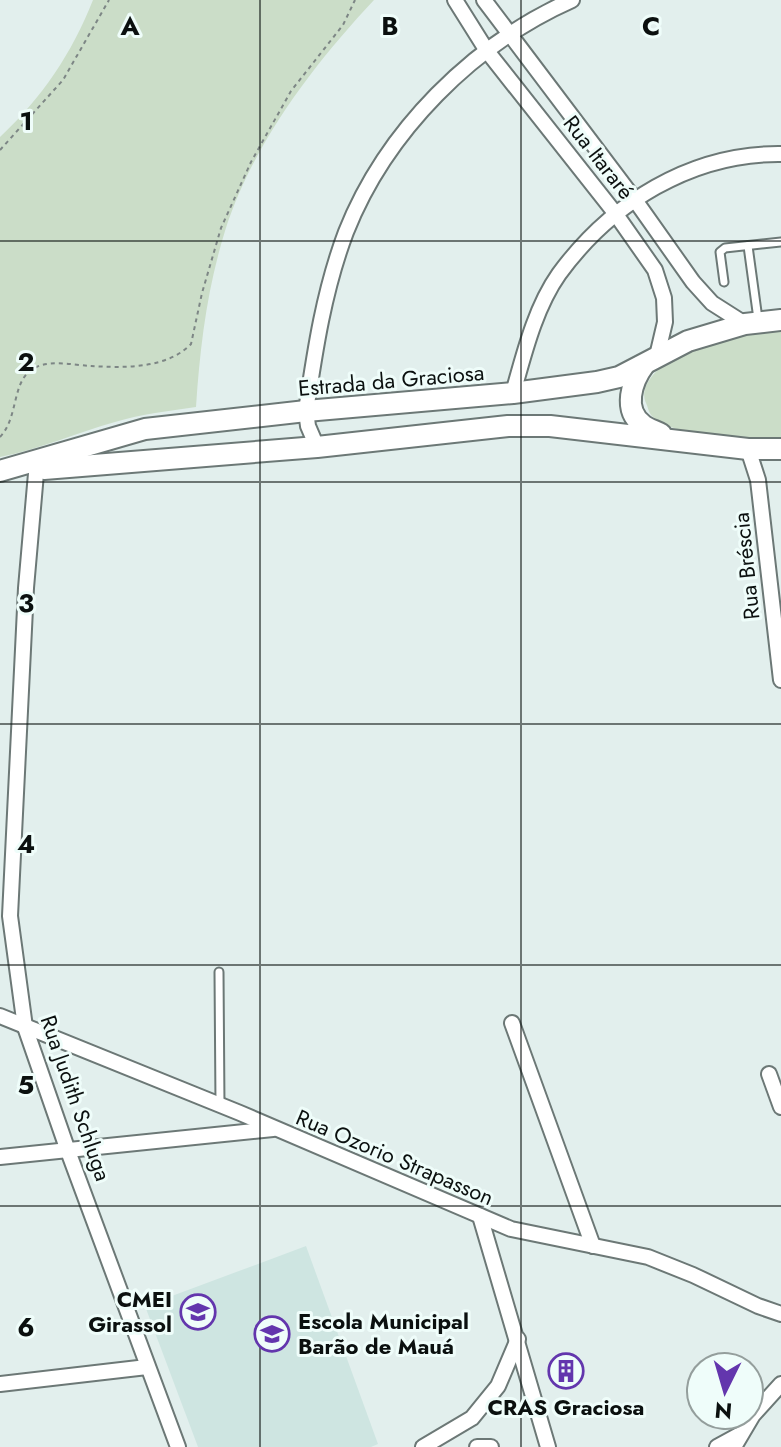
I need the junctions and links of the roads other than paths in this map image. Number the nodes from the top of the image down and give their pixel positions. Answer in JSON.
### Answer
{"nodes":[{"id":1,"x":455,"y":0,"type":"edge"},
{"id":2,"x":484,"y":0,"type":"edge"},
{"id":3,"x":572,"y":0,"type":"edge"},
{"id":4,"x":509,"y":35,"type":"junction"},
{"id":5,"x":487,"y":51,"type":"junction"},
{"id":6,"x":781,"y":154,"type":"edge"},
{"id":7,"x":635,"y":200,"type":"junction"},
{"id":8,"x":615,"y":213,"type":"junction"},
{"id":9,"x":780,"y":242,"type":"edge"},
{"id":10,"x":748,"y":246,"type":"junction"},
{"id":11,"x":781,"y":254,"type":"edge"},
{"id":12,"x":724,"y":282,"type":"dead end"},
{"id":13,"x":781,"y":320,"type":"edge"},
{"id":14,"x":752,"y":323,"type":"junction"},
{"id":15,"x":652,"y":359,"type":"junction"},
{"id":16,"x":513,"y":393,"type":"junction"},
{"id":17,"x":306,"y":411,"type":"junction"},
{"id":18,"x":678,"y":440,"type":"junction"},
{"id":19,"x":317,"y":447,"type":"junction"},
{"id":20,"x":748,"y":449,"type":"junction"},
{"id":21,"x":781,"y":449,"type":"edge"},
{"id":22,"x":37,"y":466,"type":"junction"},
{"id":23,"x":0,"y":472,"type":"edge"},
{"id":24,"x":780,"y":657,"type":"edge"},
{"id":25,"x":781,"y":680,"type":"edge"},
{"id":26,"x":219,"y":972,"type":"dead end"},
{"id":27,"x":0,"y":1016,"type":"edge"},
{"id":28,"x":512,"y":1023,"type":"dead end"},
{"id":29,"x":25,"y":1027,"type":"junction"},
{"id":30,"x":769,"y":1074,"type":"dead end"},
{"id":31,"x":220,"y":1105,"type":"junction"},
{"id":32,"x":781,"y":1107,"type":"edge"},
{"id":33,"x":273,"y":1129,"type":"junction"},
{"id":34,"x":68,"y":1151,"type":"junction"},
{"id":35,"x":0,"y":1157,"type":"edge"},
{"id":36,"x":480,"y":1216,"type":"junction"},
{"id":37,"x":593,"y":1246,"type":"junction"},
{"id":38,"x":781,"y":1314,"type":"edge"},
{"id":39,"x":518,"y":1339,"type":"junction"},
{"id":40,"x":147,"y":1367,"type":"junction"},
{"id":41,"x":0,"y":1384,"type":"edge"},
{"id":42,"x":781,"y":1384,"type":"edge"},
{"id":43,"x":736,"y":1441,"type":"edge"},
{"id":44,"x":178,"y":1447,"type":"edge"},
{"id":45,"x":423,"y":1447,"type":"edge"},
{"id":46,"x":477,"y":1447,"type":"edge"},
{"id":47,"x":491,"y":1447,"type":"edge"},
{"id":48,"x":548,"y":1447,"type":"edge"},
{"id":49,"x":717,"y":1447,"type":"edge"}],
"edges":[{"from":1,"to":5,"type":"street","name":"Rua Itararé"},
{"from":2,"to":4,"type":"street","name":"Rua Itararé"},
{"from":3,"to":4,"type":"street"},
{"from":4,"to":5,"type":"street"},
{"from":4,"to":7,"type":"street","name":"Rua Itararé"},
{"from":5,"to":8,"type":"street","name":"Rua Itararé"},
{"from":5,"to":17,"type":"street"},
{"from":6,"to":7,"type":"street"},
{"from":7,"to":8,"type":"street"},
{"from":7,"to":14,"type":"street","name":"Rua Itararé"},
{"from":8,"to":15,"type":"street","name":"Rua Itararé"},
{"from":8,"to":16,"type":"street"},
{"from":9,"to":10,"type":"lane"},
{"from":9,"to":11,"type":"lane"},
{"from":10,"to":12,"type":"lane"},
{"from":10,"to":14,"type":"lane"},
{"from":13,"to":14,"type":"main road","name":"Estrada da Graciosa"},
{"from":14,"to":15,"type":"main road","name":"Estrada da Graciosa"},
{"from":15,"to":16,"type":"main road","name":"Estrada da Graciosa"},
{"from":15,"to":18,"type":"main road"},
{"from":16,"to":17,"type":"main road","name":"Estrada da Graciosa"},
{"from":17,"to":19,"type":"street"},
{"from":17,"to":22,"type":"main road","name":"Estrada da Graciosa"},
{"from":18,"to":19,"type":"main road","name":"Estrada da Graciosa"},
{"from":18,"to":20,"type":"main road","name":"Estrada da Graciosa"},
{"from":19,"to":22,"type":"main road","name":"Estrada da Graciosa"},
{"from":20,"to":21,"type":"main road","name":"Estrada da Graciosa"},
{"from":20,"to":24,"type":"street","name":"Rua Bréscia"},
{"from":22,"to":23,"type":"main road","name":"Estrada da Graciosa"},
{"from":22,"to":29,"type":"street","name":"Rua Judith Schluga"},
{"from":24,"to":25,"type":"street","name":"Rua Bréscia"},
{"from":26,"to":31,"type":"lane"},
{"from":27,"to":29,"type":"street","name":"Rua Ozorio Strapasson"},
{"from":28,"to":37,"type":"street"},
{"from":29,"to":31,"type":"street","name":"Rua Ozorio Strapasson"},
{"from":29,"to":34,"type":"street","name":"Rua Judith Schluga"},
{"from":30,"to":32,"type":"street"},
{"from":31,"to":33,"type":"street","name":"Rua Ozorio Strapasson"},
{"from":33,"to":34,"type":"street"},
{"from":33,"to":36,"type":"street","name":"Rua Ozorio Strapasson"},
{"from":34,"to":35,"type":"street"},
{"from":34,"to":40,"type":"street","name":"Rua Judith Schluga"},
{"from":36,"to":37,"type":"street","name":"Rua Ozorio Strapasson"},
{"from":36,"to":39,"type":"street"},
{"from":37,"to":38,"type":"street","name":"Rua Ozorio Strapasson"},
{"from":39,"to":45,"type":"street"},
{"from":39,"to":48,"type":"street"},
{"from":40,"to":41,"type":"street"},
{"from":40,"to":44,"type":"street","name":"Rua Judith Schluga"},
{"from":42,"to":43,"type":"street"},
{"from":43,"to":49,"type":"street"},
{"from":46,"to":47,"type":"street"}]}
